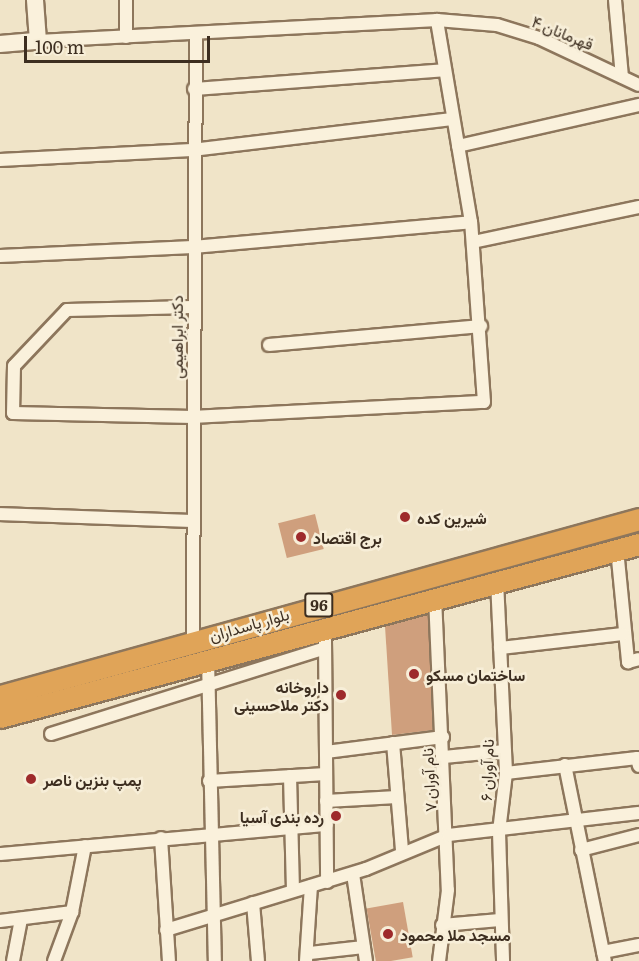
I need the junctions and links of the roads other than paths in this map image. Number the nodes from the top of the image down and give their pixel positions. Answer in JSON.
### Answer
{"nodes":[{"id":1,"x":35,"y":0,"type":"edge"},
{"id":2,"x":126,"y":0,"type":"edge"},
{"id":3,"x":615,"y":0,"type":"edge"},
{"id":4,"x":436,"y":20,"type":"junction"},
{"id":5,"x":196,"y":33,"type":"junction"},
{"id":6,"x":126,"y":37,"type":"junction"},
{"id":7,"x":38,"y":41,"type":"junction"},
{"id":8,"x":0,"y":44,"type":"edge"},
{"id":9,"x":444,"y":70,"type":"junction"},
{"id":10,"x":622,"y":77,"type":"junction"},
{"id":11,"x":639,"y":86,"type":"edge"},
{"id":12,"x":194,"y":89,"type":"junction"},
{"id":13,"x":639,"y":105,"type":"edge"},
{"id":14,"x":452,"y":119,"type":"junction"},
{"id":15,"x":458,"y":146,"type":"junction"},
{"id":16,"x":192,"y":150,"type":"junction"},
{"id":17,"x":0,"y":160,"type":"edge"},
{"id":18,"x":639,"y":207,"type":"edge"},
{"id":19,"x":471,"y":222,"type":"junction"},
{"id":20,"x":473,"y":242,"type":"junction"},
{"id":21,"x":193,"y":247,"type":"junction"},
{"id":22,"x":0,"y":256,"type":"edge"},
{"id":23,"x":192,"y":307,"type":"junction"},
{"id":24,"x":481,"y":326,"type":"junction"},
{"id":25,"x":269,"y":345,"type":"dead end"},
{"id":26,"x":193,"y":417,"type":"junction"},
{"id":27,"x":0,"y":514,"type":"edge"},
{"id":28,"x":639,"y":519,"type":"edge"},
{"id":29,"x":193,"y":521,"type":"junction"},
{"id":30,"x":639,"y":544,"type":"edge"},
{"id":31,"x":617,"y":549,"type":"junction"},
{"id":32,"x":497,"y":581,"type":"junction"},
{"id":33,"x":435,"y":597,"type":"junction"},
{"id":34,"x":623,"y":634,"type":"junction"},
{"id":35,"x":325,"y":637,"type":"junction"},
{"id":36,"x":193,"y":640,"type":"junction"},
{"id":37,"x":500,"y":648,"type":"junction"},
{"id":38,"x":208,"y":659,"type":"junction"},
{"id":39,"x":639,"y":659,"type":"edge"},
{"id":40,"x":208,"y":682,"type":"junction"},
{"id":41,"x":0,"y":696,"type":"edge"},
{"id":42,"x":0,"y":717,"type":"edge"},
{"id":43,"x":51,"y":734,"type":"dead end"},
{"id":44,"x":443,"y":737,"type":"junction"},
{"id":45,"x":393,"y":743,"type":"junction"},
{"id":46,"x":505,"y":751,"type":"junction"},
{"id":47,"x":326,"y":752,"type":"junction"},
{"id":48,"x":444,"y":758,"type":"junction"},
{"id":49,"x":565,"y":765,"type":"junction"},
{"id":50,"x":639,"y":766,"type":"edge"},
{"id":51,"x":506,"y":773,"type":"junction"},
{"id":52,"x":326,"y":774,"type":"junction"},
{"id":53,"x":290,"y":776,"type":"junction"},
{"id":54,"x":209,"y":781,"type":"junction"},
{"id":55,"x":397,"y":797,"type":"junction"},
{"id":56,"x":327,"y":801,"type":"junction"},
{"id":57,"x":639,"y":813,"type":"edge"},
{"id":58,"x":574,"y":820,"type":"junction"},
{"id":59,"x":291,"y":825,"type":"junction"},
{"id":60,"x":327,"y":825,"type":"junction"},
{"id":61,"x":212,"y":832,"type":"junction"},
{"id":62,"x":499,"y":832,"type":"junction"},
{"id":63,"x":448,"y":835,"type":"junction"},
{"id":64,"x":639,"y":835,"type":"edge"},
{"id":65,"x":162,"y":838,"type":"junction"},
{"id":66,"x":85,"y":846,"type":"junction"},
{"id":67,"x":581,"y":850,"type":"junction"},
{"id":68,"x":402,"y":851,"type":"junction"},
{"id":69,"x":0,"y":854,"type":"edge"},
{"id":70,"x":353,"y":874,"type":"junction"},
{"id":71,"x":327,"y":882,"type":"junction"},
{"id":72,"x":311,"y":886,"type":"junction"},
{"id":73,"x":293,"y":890,"type":"junction"},
{"id":74,"x":253,"y":903,"type":"junction"},
{"id":75,"x":72,"y":912,"type":"junction"},
{"id":76,"x":215,"y":916,"type":"junction"},
{"id":77,"x":21,"y":919,"type":"junction"},
{"id":78,"x":500,"y":920,"type":"junction"},
{"id":79,"x":0,"y":921,"type":"edge"},
{"id":80,"x":442,"y":925,"type":"junction"},
{"id":81,"x":166,"y":930,"type":"junction"},
{"id":82,"x":639,"y":945,"type":"edge"},
{"id":83,"x":364,"y":947,"type":"junction"},
{"id":84,"x":308,"y":957,"type":"edge"},
{"id":85,"x":604,"y":957,"type":"edge"},
{"id":86,"x":13,"y":961,"type":"edge"},
{"id":87,"x":54,"y":961,"type":"edge"},
{"id":88,"x":169,"y":961,"type":"edge"},
{"id":89,"x":215,"y":961,"type":"edge"},
{"id":90,"x":258,"y":961,"type":"edge"},
{"id":91,"x":366,"y":961,"type":"edge"},
{"id":92,"x":438,"y":961,"type":"edge"},
{"id":93,"x":503,"y":961,"type":"edge"}],
"edges":[{"from":1,"to":7,"type":"street"},
{"from":2,"to":6,"type":"street"},
{"from":3,"to":10,"type":"street"},
{"from":4,"to":5,"type":"street","name":"قهرمانان ۴"},
{"from":4,"to":9,"type":"street"},
{"from":4,"to":10,"type":"street","name":"قهرمانان ۴"},
{"from":5,"to":6,"type":"street","name":"قهرمانان ۴"},
{"from":5,"to":12,"type":"street","name":"دکتر ابراهیمی"},
{"from":6,"to":7,"type":"street","name":"قهرمانان ۴"},
{"from":7,"to":8,"type":"street"},
{"from":9,"to":12,"type":"street"},
{"from":9,"to":14,"type":"street"},
{"from":10,"to":11,"type":"street","name":"قهرمانان ۴"},
{"from":12,"to":16,"type":"street","name":"دکتر ابراهیمی"},
{"from":13,"to":15,"type":"street"},
{"from":14,"to":15,"type":"street"},
{"from":14,"to":16,"type":"street"},
{"from":15,"to":19,"type":"street"},
{"from":16,"to":17,"type":"street"},
{"from":16,"to":21,"type":"street","name":"دکتر ابراهیمی"},
{"from":18,"to":20,"type":"street"},
{"from":19,"to":20,"type":"street"},
{"from":19,"to":21,"type":"street"},
{"from":20,"to":24,"type":"street"},
{"from":21,"to":22,"type":"street"},
{"from":21,"to":23,"type":"street","name":"دکتر ابراهیمی"},
{"from":23,"to":26,"type":"street","name":"دکتر ابراهیمی"},
{"from":23,"to":26,"type":"street"},
{"from":24,"to":25,"type":"street"},
{"from":24,"to":26,"type":"street"},
{"from":26,"to":29,"type":"street","name":"دکتر ابراهیمی"},
{"from":27,"to":29,"type":"street"},
{"from":28,"to":36,"type":"highway","name":"بلوار پاسداران","number":"96"},
{"from":29,"to":36,"type":"street","name":"دکتر ابراهیمی"},
{"from":30,"to":31,"type":"highway","name":"بلوار پاسداران","number":"96"},
{"from":31,"to":32,"type":"highway","name":"بلوار پاسداران","number":"96"},
{"from":31,"to":34,"type":"street"},
{"from":32,"to":33,"type":"highway","name":"بلوار پاسداران","number":"96"},
{"from":32,"to":37,"type":"street","name":"نام آوران ۶"},
{"from":33,"to":35,"type":"highway","name":"بلوار پاسداران","number":"96"},
{"from":33,"to":44,"type":"street","name":"نام آوران ۷"},
{"from":34,"to":37,"type":"street"},
{"from":34,"to":39,"type":"street"},
{"from":35,"to":38,"type":"highway","name":"بلوار پاسداران","number":"96"},
{"from":35,"to":40,"type":"street"},
{"from":35,"to":47,"type":"street"},
{"from":36,"to":41,"type":"highway","name":"بلوار پاسداران","number":"96"},
{"from":37,"to":46,"type":"street","name":"نام آوران ۶"},
{"from":38,"to":40,"type":"street"},
{"from":38,"to":42,"type":"highway","name":"بلوار پاسداران","number":"96"},
{"from":40,"to":43,"type":"street"},
{"from":40,"to":54,"type":"street"},
{"from":44,"to":45,"type":"street"},
{"from":44,"to":48,"type":"street","name":"نام آوران ۷"},
{"from":45,"to":47,"type":"street"},
{"from":45,"to":55,"type":"street"},
{"from":46,"to":48,"type":"street"},
{"from":46,"to":51,"type":"street","name":"نام آوران ۶"},
{"from":47,"to":52,"type":"street"},
{"from":48,"to":63,"type":"street","name":"نام آوران ۷"},
{"from":49,"to":50,"type":"street"},
{"from":49,"to":51,"type":"street"},
{"from":49,"to":58,"type":"street"},
{"from":51,"to":62,"type":"street","name":"نام آوران ۶"},
{"from":52,"to":53,"type":"street"},
{"from":52,"to":56,"type":"street"},
{"from":53,"to":54,"type":"street"},
{"from":53,"to":59,"type":"street"},
{"from":54,"to":61,"type":"street"},
{"from":55,"to":56,"type":"street"},
{"from":55,"to":68,"type":"street"},
{"from":56,"to":60,"type":"street"},
{"from":57,"to":58,"type":"street"},
{"from":58,"to":62,"type":"street"},
{"from":58,"to":67,"type":"street"},
{"from":59,"to":60,"type":"street"},
{"from":59,"to":61,"type":"street"},
{"from":59,"to":73,"type":"street"},
{"from":60,"to":71,"type":"street"},
{"from":61,"to":65,"type":"street"},
{"from":61,"to":76,"type":"street"},
{"from":62,"to":63,"type":"street"},
{"from":62,"to":78,"type":"street","name":"نام آوران ۶"},
{"from":63,"to":68,"type":"street"},
{"from":63,"to":80,"type":"street","name":"نام آوران ۷"},
{"from":64,"to":67,"type":"street"},
{"from":65,"to":66,"type":"street"},
{"from":65,"to":81,"type":"street"},
{"from":66,"to":69,"type":"street"},
{"from":66,"to":75,"type":"street"},
{"from":67,"to":85,"type":"street"},
{"from":68,"to":70,"type":"street"},
{"from":70,"to":71,"type":"street"},
{"from":70,"to":83,"type":"street"},
{"from":71,"to":72,"type":"street"},
{"from":72,"to":73,"type":"street"},
{"from":72,"to":84,"type":"street"},
{"from":73,"to":74,"type":"street"},
{"from":74,"to":76,"type":"street"},
{"from":74,"to":90,"type":"street"},
{"from":75,"to":77,"type":"street"},
{"from":75,"to":87,"type":"street"},
{"from":76,"to":81,"type":"street"},
{"from":76,"to":89,"type":"street"},
{"from":77,"to":79,"type":"street"},
{"from":77,"to":86,"type":"street"},
{"from":78,"to":80,"type":"street"},
{"from":78,"to":93,"type":"street","name":"نام آوران ۶"},
{"from":80,"to":92,"type":"street","name":"نام آوران ۷"},
{"from":81,"to":88,"type":"street"},
{"from":82,"to":85,"type":"street"},
{"from":83,"to":84,"type":"street"},
{"from":83,"to":91,"type":"street"}]}
